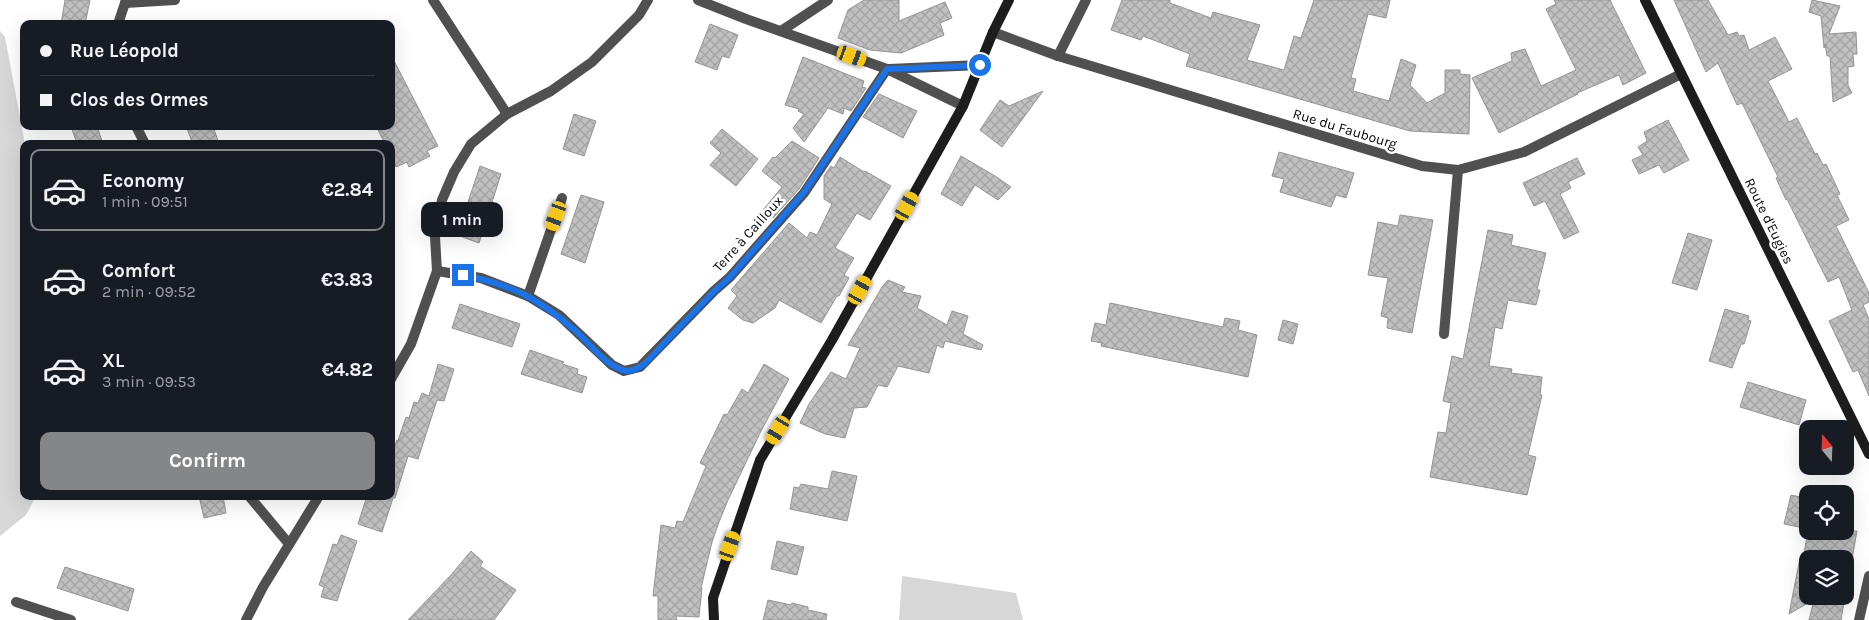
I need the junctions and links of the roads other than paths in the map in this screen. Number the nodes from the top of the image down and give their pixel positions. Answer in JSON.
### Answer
{"nodes":[{"id":1,"x":175,"y":0,"type":"edge"},
{"id":2,"x":432,"y":0,"type":"edge"},
{"id":3,"x":648,"y":0,"type":"edge"},
{"id":4,"x":698,"y":0,"type":"edge"},
{"id":5,"x":828,"y":0,"type":"edge"},
{"id":6,"x":1009,"y":0,"type":"edge"},
{"id":7,"x":1086,"y":0,"type":"edge"},
{"id":8,"x":1645,"y":0,"type":"edge"},
{"id":9,"x":126,"y":2,"type":"edge"},
{"id":10,"x":119,"y":20,"type":"edge"},
{"id":11,"x":781,"y":31,"type":"junction"},
{"id":12,"x":993,"y":32,"type":"junction"},
{"id":13,"x":1058,"y":56,"type":"junction"},
{"id":14,"x":980,"y":65,"type":"junction"},
{"id":15,"x":887,"y":69,"type":"junction"},
{"id":16,"x":1681,"y":74,"type":"junction"},
{"id":17,"x":963,"y":106,"type":"junction"},
{"id":18,"x":508,"y":114,"type":"junction"},
{"id":19,"x":1458,"y":170,"type":"junction"},
{"id":20,"x":562,"y":198,"type":"dead end"},
{"id":21,"x":437,"y":271,"type":"junction"},
{"id":22,"x":528,"y":296,"type":"junction"},
{"id":23,"x":1444,"y":334,"type":"dead end"},
{"id":24,"x":395,"y":372,"type":"edge"},
{"id":25,"x":1869,"y":454,"type":"edge"},
{"id":26,"x":252,"y":500,"type":"edge"},
{"id":27,"x":316,"y":500,"type":"edge"},
{"id":28,"x":289,"y":544,"type":"junction"},
{"id":29,"x":1869,"y":576,"type":"edge"},
{"id":30,"x":16,"y":602,"type":"dead end"},
{"id":31,"x":71,"y":620,"type":"edge"},
{"id":32,"x":246,"y":620,"type":"edge"},
{"id":33,"x":714,"y":620,"type":"edge"},
{"id":34,"x":1859,"y":620,"type":"edge"}],
"edges":[{"from":1,"to":9,"type":"street"},
{"from":2,"to":18,"type":"street"},
{"from":3,"to":18,"type":"street"},
{"from":4,"to":11,"type":"street"},
{"from":5,"to":11,"type":"street"},
{"from":6,"to":12,"type":"street"},
{"from":7,"to":13,"type":"street"},
{"from":8,"to":16,"type":"street","name":"Route d'Eugies"},
{"from":9,"to":10,"type":"street"},
{"from":11,"to":15,"type":"street"},
{"from":12,"to":13,"type":"street","name":"Rue du Faubourg"},
{"from":12,"to":14,"type":"street"},
{"from":13,"to":19,"type":"street","name":"Rue du Faubourg"},
{"from":14,"to":15,"type":"street"},
{"from":14,"to":17,"type":"street"},
{"from":15,"to":17,"type":"street"},
{"from":15,"to":22,"type":"street","name":"Terre à Cailloux"},
{"from":16,"to":19,"type":"street","name":"Rue du Faubourg"},
{"from":16,"to":25,"type":"street","name":"Route d'Eugies"},
{"from":17,"to":33,"type":"street"},
{"from":18,"to":21,"type":"street"},
{"from":19,"to":23,"type":"street"},
{"from":20,"to":22,"type":"street"},
{"from":21,"to":22,"type":"street"},
{"from":21,"to":24,"type":"street"},
{"from":26,"to":28,"type":"street"},
{"from":27,"to":28,"type":"street"},
{"from":28,"to":32,"type":"street"},
{"from":29,"to":34,"type":"street"},
{"from":30,"to":31,"type":"street"}]}
